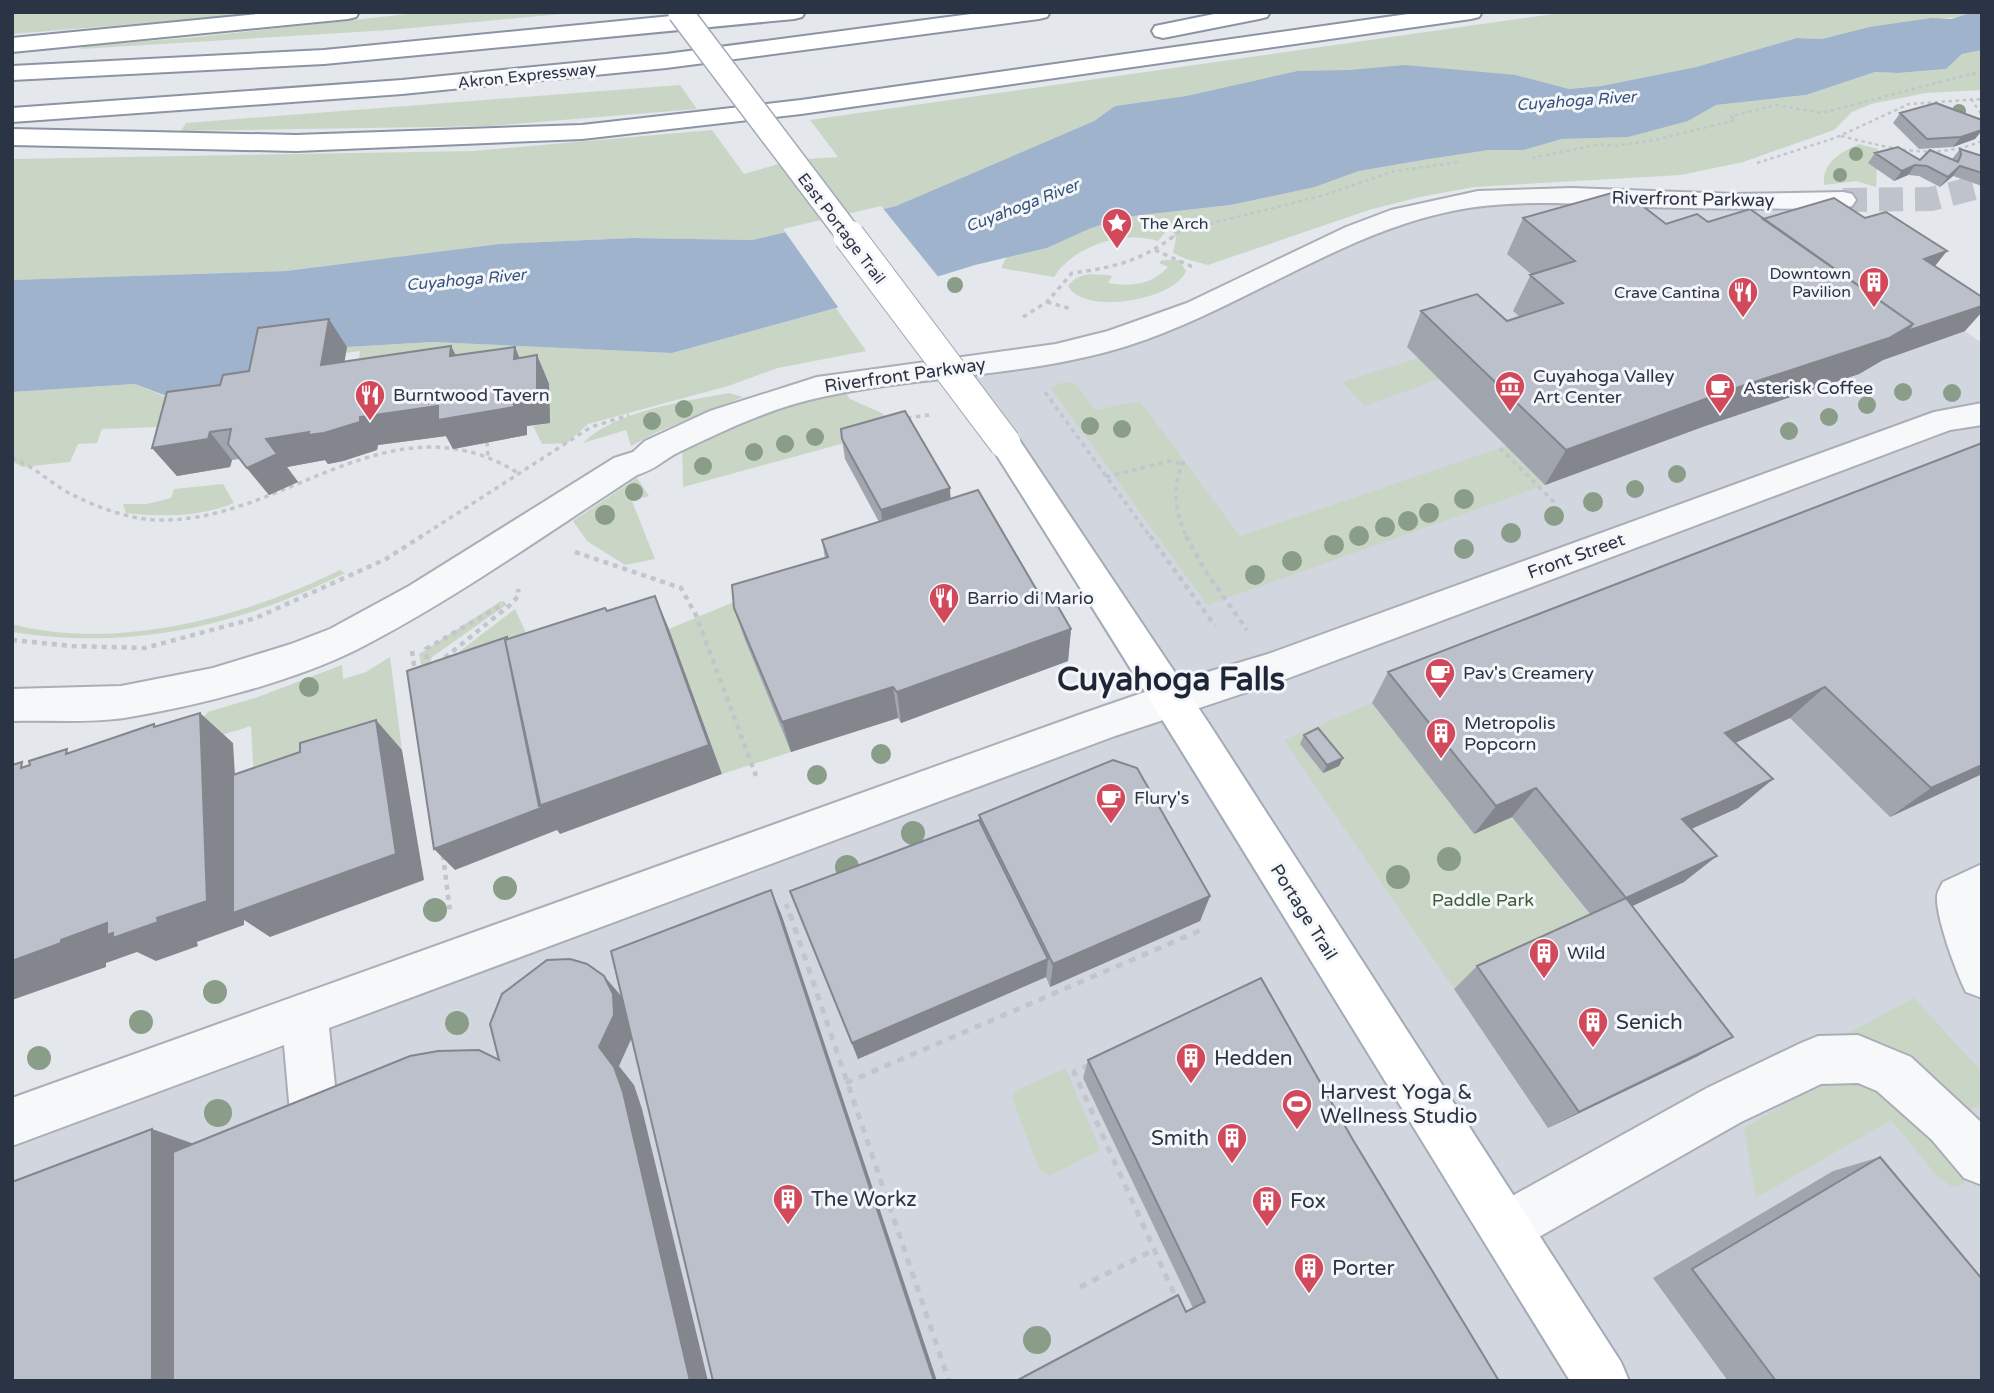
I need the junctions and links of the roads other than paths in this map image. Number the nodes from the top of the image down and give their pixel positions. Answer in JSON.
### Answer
{"nodes":[{"id":1,"x":348,"y":12,"type":"edge"},
{"id":2,"x":680,"y":12,"type":"edge"},
{"id":3,"x":794,"y":12,"type":"edge"},
{"id":4,"x":1039,"y":12,"type":"edge"},
{"id":5,"x":1259,"y":12,"type":"edge"},
{"id":6,"x":1471,"y":12,"type":"edge"},
{"id":7,"x":1124,"y":38,"type":"dead end"},
{"id":8,"x":12,"y":45,"type":"edge"},
{"id":9,"x":12,"y":73,"type":"edge"},
{"id":10,"x":804,"y":84,"type":"dead end"},
{"id":11,"x":742,"y":94,"type":"junction"},
{"id":12,"x":12,"y":115,"type":"edge"},
{"id":13,"x":12,"y":137,"type":"edge"},
{"id":14,"x":1843,"y":200,"type":"tunnel mouth"},
{"id":15,"x":1982,"y":414,"type":"edge"},
{"id":16,"x":1005,"y":443,"type":"joint"},
{"id":17,"x":1171,"y":699,"type":"junction"},
{"id":18,"x":12,"y":705,"type":"edge"},
{"id":19,"x":1982,"y":884,"type":"edge"},
{"id":20,"x":1982,"y":976,"type":"edge"},
{"id":21,"x":305,"y":1017,"type":"junction"},
{"id":22,"x":12,"y":1122,"type":"edge"},
{"id":23,"x":315,"y":1124,"type":"edge"},
{"id":24,"x":1982,"y":1160,"type":"edge"},
{"id":25,"x":1505,"y":1228,"type":"junction"},
{"id":26,"x":1602,"y":1381,"type":"edge"}],
"edges":[{"from":1,"to":8,"type":"main road"},
{"from":2,"to":11,"type":"main road","name":"East Portage Trail","bridge":true},
{"from":3,"to":9,"type":"main road"},
{"from":4,"to":12,"type":"main road","name":"Akron Expressway"},
{"from":5,"to":7,"type":"main road"},
{"from":6,"to":13,"type":"main road"},
{"from":10,"to":11,"type":"main road"},
{"from":11,"to":16,"type":"main road","name":"East Portage Trail","bridge":true},
{"from":14,"to":18,"type":"street","name":"Riverfront Parkway"},
{"from":15,"to":17,"type":"street","name":"Front Street"},
{"from":16,"to":17,"type":"main road","name":"Portage Trail"},
{"from":17,"to":21,"type":"street","name":"Front Street"},
{"from":17,"to":25,"type":"main road","name":"Portage Trail"},
{"from":19,"to":20,"type":"street"},
{"from":21,"to":22,"type":"street","name":"Front Street"},
{"from":21,"to":23,"type":"street"},
{"from":24,"to":25,"type":"street"},
{"from":25,"to":26,"type":"main road","name":"Portage Trail"}]}
